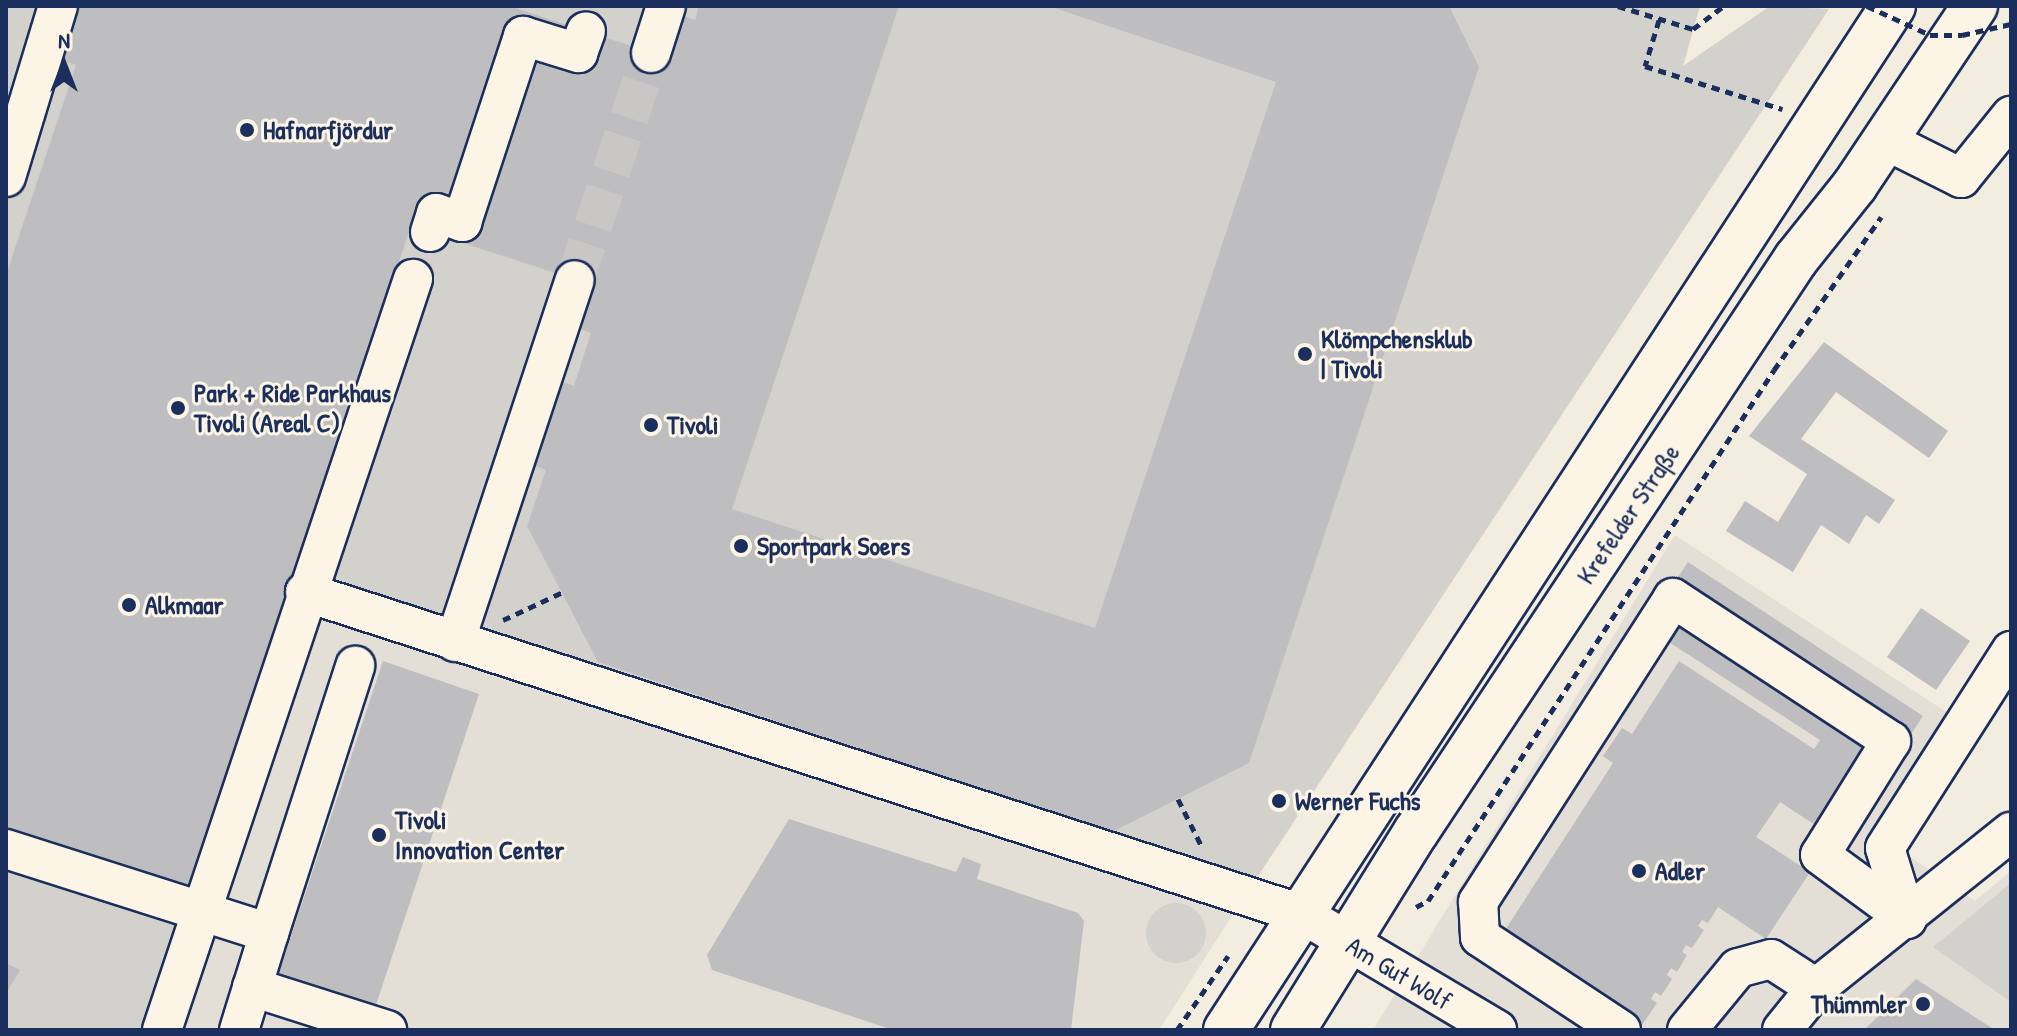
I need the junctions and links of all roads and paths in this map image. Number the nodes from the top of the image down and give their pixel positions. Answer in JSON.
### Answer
{"nodes":[{"id":1,"x":58,"y":6,"type":"edge"},
{"id":2,"x":666,"y":6,"type":"edge"},
{"id":3,"x":1618,"y":6,"type":"edge"},
{"id":4,"x":1723,"y":6,"type":"edge"},
{"id":5,"x":1867,"y":6,"type":"edge"},
{"id":6,"x":1893,"y":6,"type":"edge"},
{"id":7,"x":2011,"y":14,"type":"edge"},
{"id":8,"x":1659,"y":20,"type":"junction"},
{"id":9,"x":1984,"y":23,"type":"edge"},
{"id":10,"x":2011,"y":24,"type":"edge"},
{"id":11,"x":586,"y":31,"type":"dead end"},
{"id":12,"x":651,"y":53,"type":"tunnel mouth"},
{"id":13,"x":2011,"y":116,"type":"edge"},
{"id":14,"x":1817,"y":121,"type":"junction"},
{"id":15,"x":1885,"y":140,"type":"junction"},
{"id":16,"x":6,"y":177,"type":"edge"},
{"id":17,"x":1888,"y":207,"type":"dead end"},
{"id":18,"x":430,"y":232,"type":"dead end"},
{"id":19,"x":413,"y":279,"type":"dead end"},
{"id":20,"x":575,"y":280,"type":"tunnel mouth"},
{"id":21,"x":305,"y":592,"type":"junction"},
{"id":22,"x":563,"y":592,"type":"dead end"},
{"id":23,"x":455,"y":642,"type":"junction"},
{"id":24,"x":2011,"y":651,"type":"edge"},
{"id":25,"x":355,"y":666,"type":"dead end"},
{"id":26,"x":2011,"y":832,"type":"edge"},
{"id":27,"x":6,"y":849,"type":"edge"},
{"id":28,"x":1428,"y":901,"type":"dead end"},
{"id":29,"x":201,"y":912,"type":"junction"},
{"id":30,"x":1302,"y":914,"type":"junction"},
{"id":31,"x":1907,"y":919,"type":"junction"},
{"id":32,"x":269,"y":933,"type":"junction"},
{"id":33,"x":1348,"y":942,"type":"junction"},
{"id":34,"x":252,"y":987,"type":"junction"},
{"id":35,"x":1816,"y":988,"type":"junction"},
{"id":36,"x":162,"y":1030,"type":"edge"},
{"id":37,"x":239,"y":1030,"type":"edge"},
{"id":38,"x":387,"y":1030,"type":"edge"},
{"id":39,"x":1226,"y":1030,"type":"edge"},
{"id":40,"x":1293,"y":1030,"type":"edge"},
{"id":41,"x":1497,"y":1030,"type":"edge"},
{"id":42,"x":1621,"y":1030,"type":"edge"},
{"id":43,"x":1687,"y":1030,"type":"edge"},
{"id":44,"x":1782,"y":1030,"type":"edge"}],
"edges":[{"from":1,"to":16,"type":"street"},
{"from":2,"to":12,"type":"street"},
{"from":3,"to":8,"type":"path"},
{"from":4,"to":8,"type":"path"},
{"from":5,"to":10,"type":"path","bridge":true},
{"from":6,"to":14,"type":"main road"},
{"from":7,"to":9,"type":"path"},
{"from":8,"to":14,"type":"path"},
{"from":9,"to":15,"type":"main road","name":"Krefelder Straße"},
{"from":11,"to":18,"type":"street"},
{"from":13,"to":15,"type":"street"},
{"from":14,"to":30,"type":"main road"},
{"from":15,"to":33,"type":"main road","name":"Krefelder Straße"},
{"from":17,"to":28,"type":"path"},
{"from":19,"to":21,"type":"street"},
{"from":20,"to":23,"type":"street"},
{"from":21,"to":23,"type":"street","name":"Am Gut Wolf"},
{"from":21,"to":29,"type":"street"},
{"from":22,"to":23,"type":"path"},
{"from":23,"to":30,"type":"street","name":"Am Gut Wolf"},
{"from":24,"to":31,"type":"street"},
{"from":25,"to":32,"type":"street"},
{"from":26,"to":31,"type":"street"},
{"from":27,"to":29,"type":"street"},
{"from":29,"to":32,"type":"street"},
{"from":29,"to":36,"type":"street"},
{"from":30,"to":33,"type":"street","name":"Am Gut Wolf"},
{"from":30,"to":39,"type":"main road"},
{"from":31,"to":35,"type":"street"},
{"from":31,"to":42,"type":"street"},
{"from":32,"to":34,"type":"street"},
{"from":33,"to":40,"type":"main road","name":"Krefelder Straße"},
{"from":33,"to":41,"type":"street","name":"Am Gut Wolf"},
{"from":34,"to":37,"type":"street"},
{"from":34,"to":38,"type":"street"},
{"from":35,"to":43,"type":"street"},
{"from":35,"to":44,"type":"street"}]}
